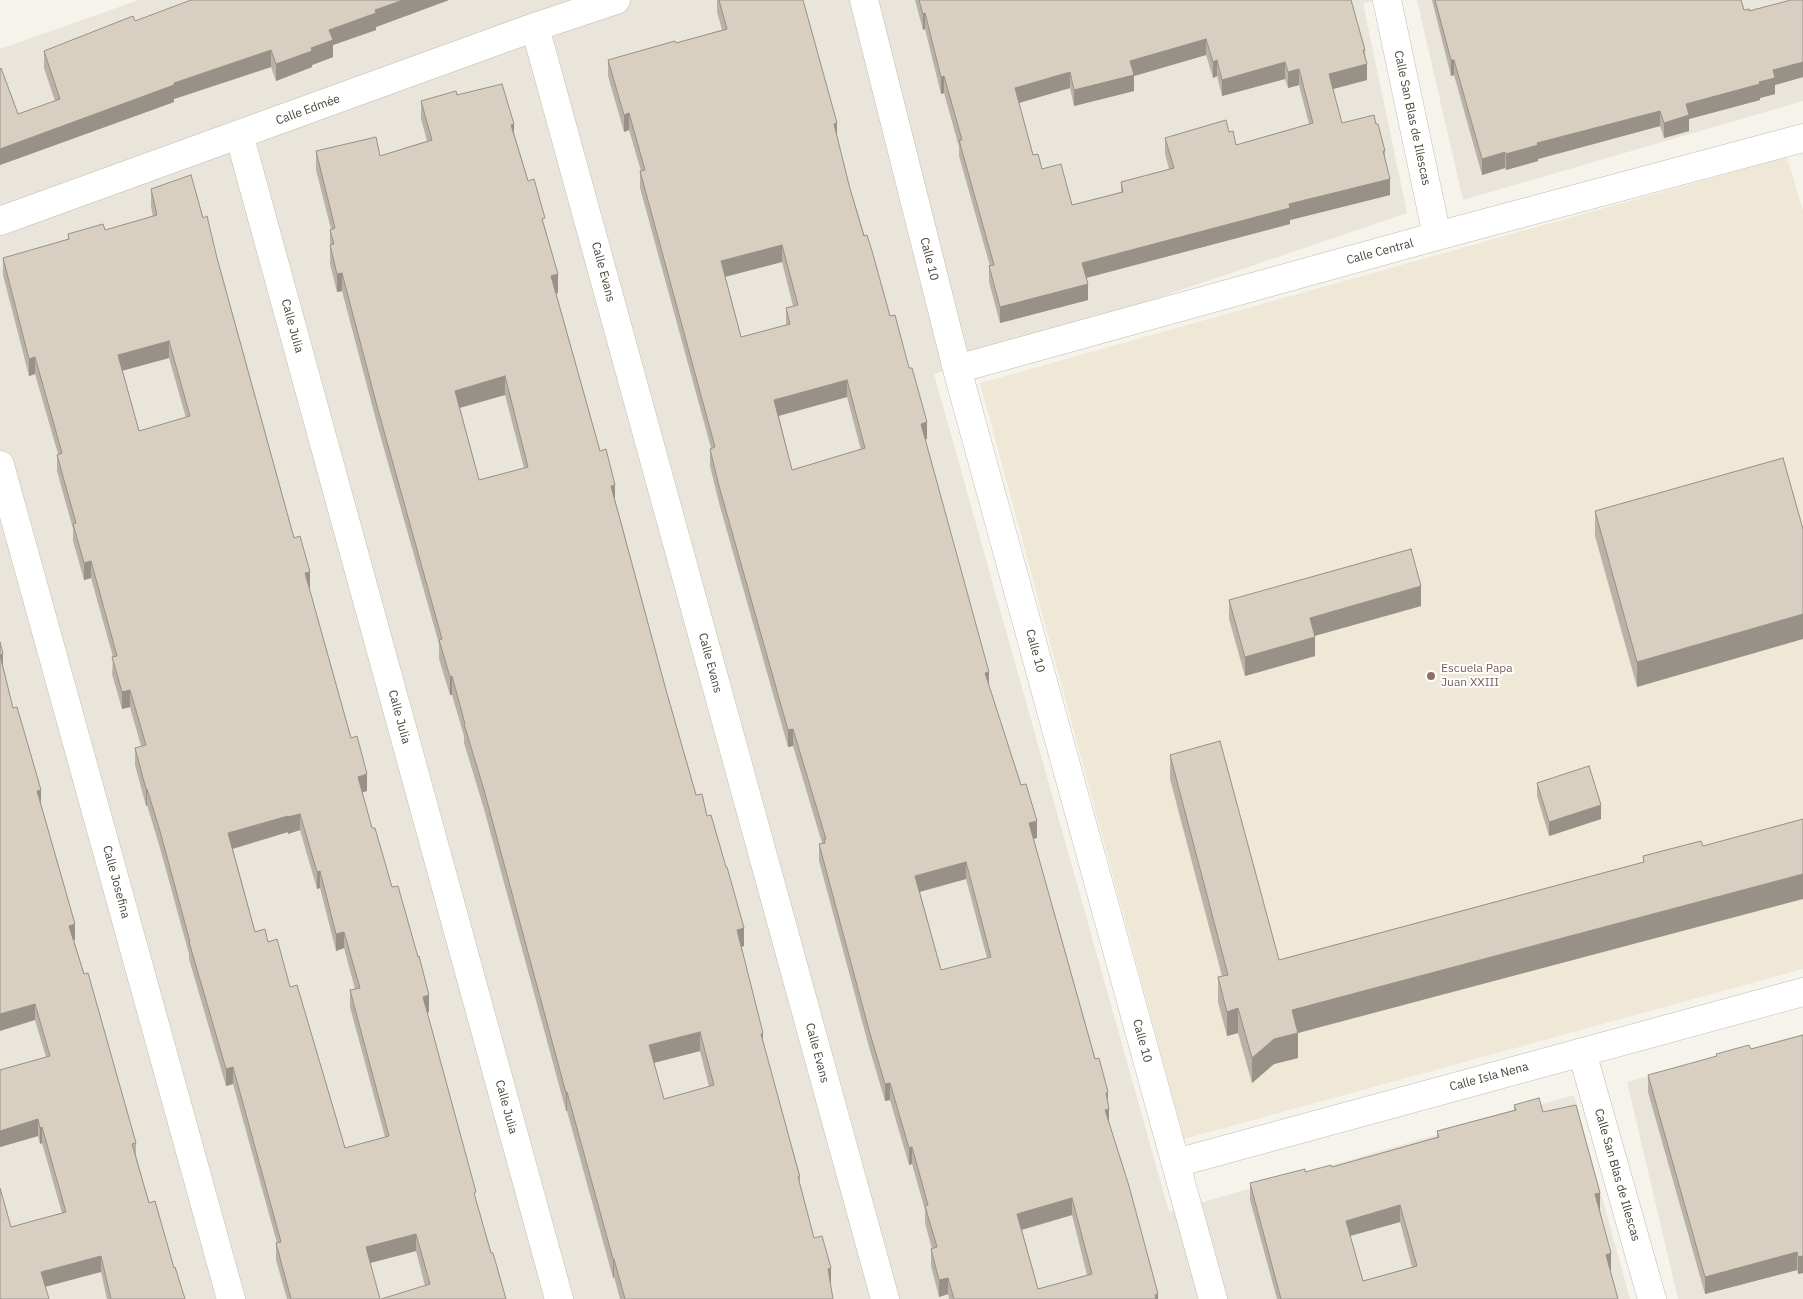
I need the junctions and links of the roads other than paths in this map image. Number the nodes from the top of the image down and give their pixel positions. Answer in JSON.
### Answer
{"nodes":[{"id":1,"x":616,"y":0,"type":"edge"},
{"id":2,"x":864,"y":0,"type":"edge"},
{"id":3,"x":1387,"y":0,"type":"edge"},
{"id":4,"x":535,"y":27,"type":"junction"},
{"id":5,"x":239,"y":134,"type":"junction"},
{"id":6,"x":1802,"y":141,"type":"edge"},
{"id":7,"x":0,"y":221,"type":"edge"},
{"id":8,"x":1437,"y":236,"type":"junction"},
{"id":9,"x":957,"y":369,"type":"junction"},
{"id":10,"x":0,"y":465,"type":"edge"},
{"id":11,"x":1803,"y":992,"type":"edge"},
{"id":12,"x":1582,"y":1052,"type":"junction"},
{"id":13,"x":1176,"y":1163,"type":"junction"},
{"id":14,"x":231,"y":1299,"type":"edge"},
{"id":15,"x":558,"y":1299,"type":"edge"},
{"id":16,"x":885,"y":1299,"type":"edge"},
{"id":17,"x":1213,"y":1299,"type":"edge"},
{"id":18,"x":1652,"y":1299,"type":"edge"}],
"edges":[{"from":1,"to":4,"type":"street","name":"Calle Edmée"},
{"from":2,"to":9,"type":"street","name":"Calle 10"},
{"from":3,"to":8,"type":"street","name":"Calle San Blas de Illescas"},
{"from":4,"to":5,"type":"street","name":"Calle Edmée"},
{"from":4,"to":16,"type":"street","name":"Calle Evans"},
{"from":5,"to":7,"type":"street","name":"Calle Edmée"},
{"from":5,"to":15,"type":"street","name":"Calle Julia"},
{"from":6,"to":8,"type":"street","name":"Calle Central"},
{"from":8,"to":9,"type":"street","name":"Calle Central"},
{"from":9,"to":13,"type":"street","name":"Calle 10"},
{"from":10,"to":14,"type":"street","name":"Calle Josefina"},
{"from":11,"to":12,"type":"street","name":"Calle Isla Nena"},
{"from":12,"to":13,"type":"street","name":"Calle Isla Nena"},
{"from":12,"to":18,"type":"street","name":"Calle San Blas de Illescas"},
{"from":13,"to":17,"type":"street","name":"Calle 10"}]}
